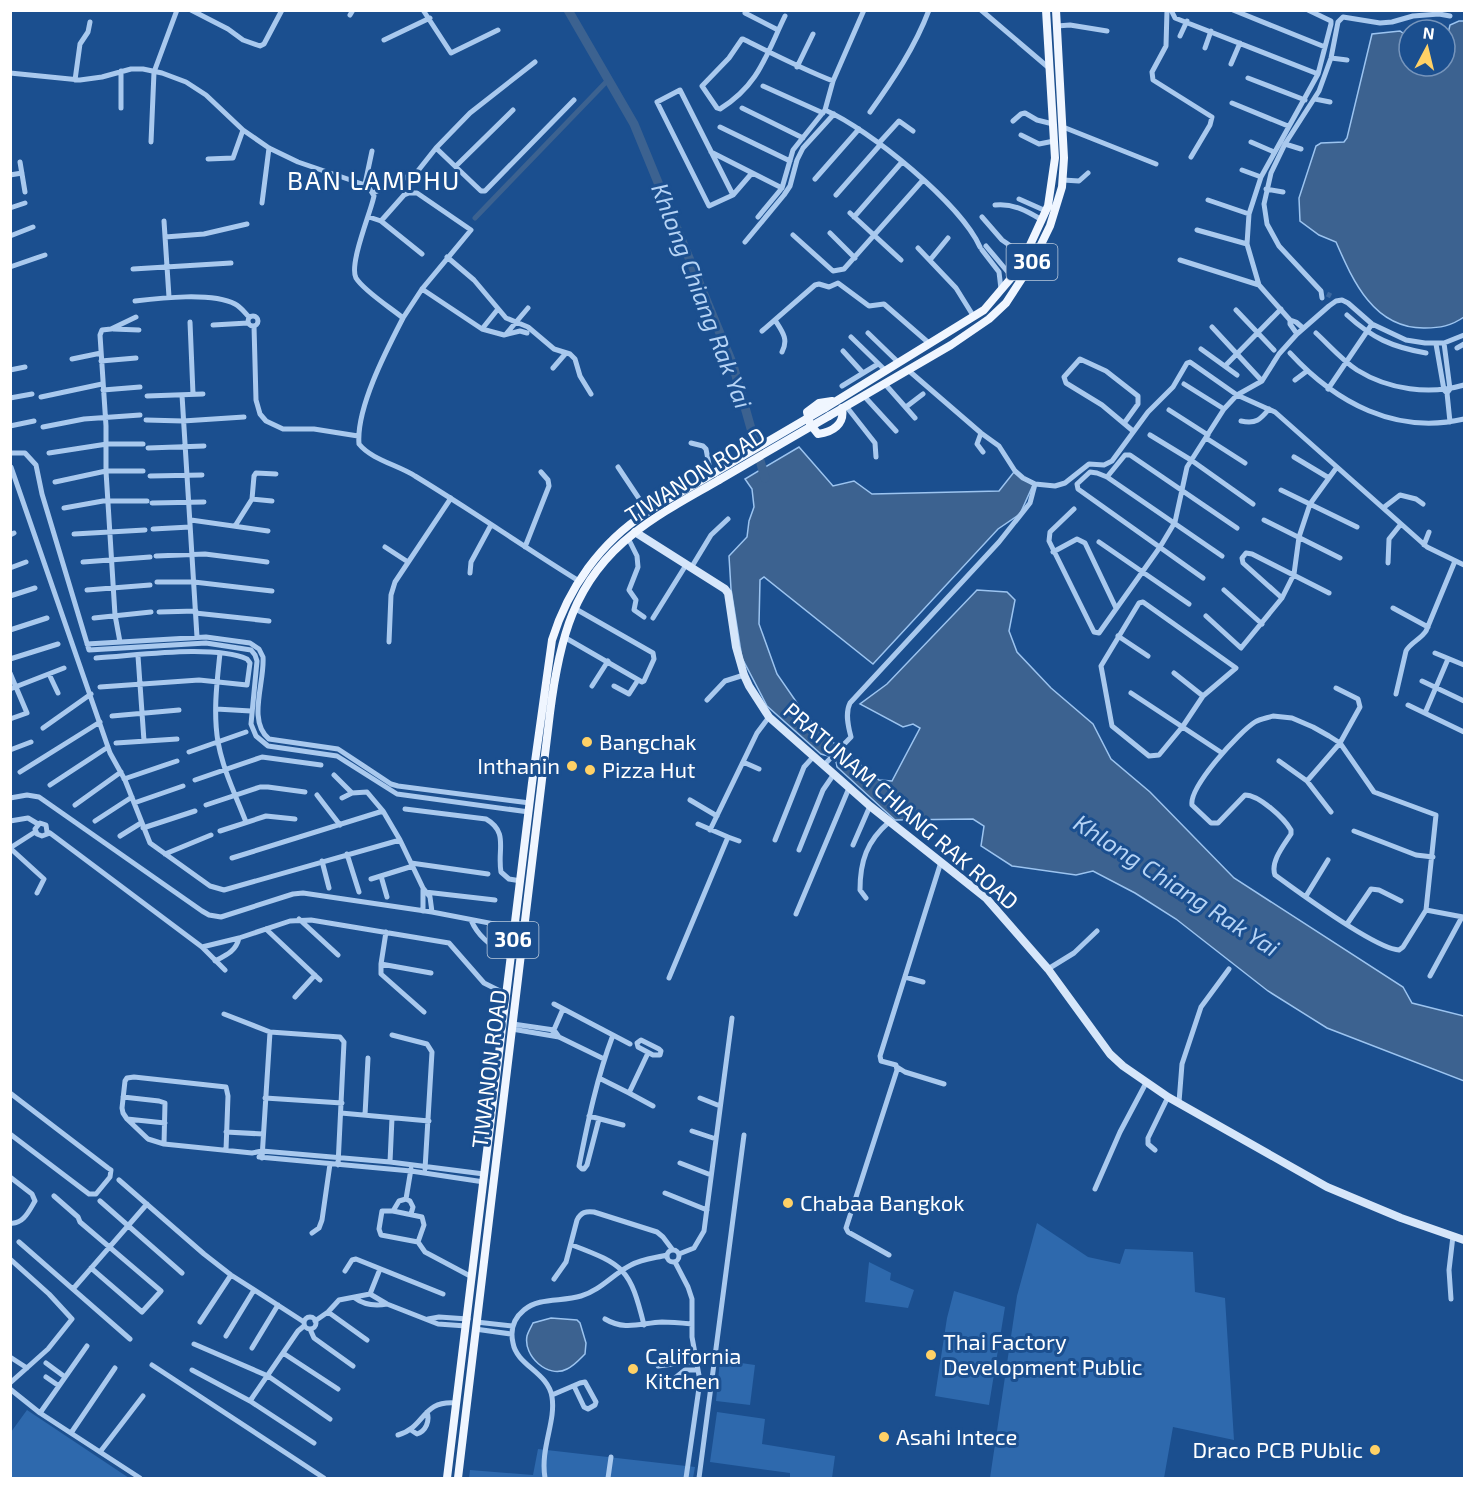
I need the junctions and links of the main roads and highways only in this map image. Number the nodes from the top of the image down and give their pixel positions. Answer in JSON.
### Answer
{"nodes":[{"id":1,"x":1046,"y":10,"type":"edge"},
{"id":2,"x":1056,"y":10,"type":"edge"},
{"id":3,"x":842,"y":405,"type":"junction"},
{"id":4,"x":715,"y":476,"type":"junction"},
{"id":5,"x":503,"y":1023,"type":"junction"},
{"id":6,"x":512,"y":1027,"type":"junction"},
{"id":7,"x":501,"y":1043,"type":"junction"},
{"id":8,"x":510,"y":1044,"type":"junction"},
{"id":9,"x":471,"y":1324,"type":"junction"},
{"id":10,"x":447,"y":1479,"type":"edge"},
{"id":11,"x":458,"y":1479,"type":"edge"}],
"edges":[{"from":1,"to":3,"type":"main road","name":"TIWANON ROAD","number":"306"},
{"from":2,"to":3,"type":"main road","name":"TIWANON ROAD","number":"306"},
{"from":3,"to":4,"type":"main road","name":"TIWANON ROAD","number":"306","bridge":true},
{"from":4,"to":5,"type":"main road","name":"TIWANON ROAD","number":"306"},
{"from":4,"to":6,"type":"main road","name":"TIWANON ROAD","number":"306"},
{"from":5,"to":6,"type":"main road"},
{"from":5,"to":7,"type":"main road","name":"TIWANON ROAD","number":"306"},
{"from":6,"to":8,"type":"main road","name":"TIWANON ROAD","number":"306"},
{"from":7,"to":8,"type":"main road"},
{"from":7,"to":9,"type":"main road","name":"TIWANON ROAD","number":"306"},
{"from":8,"to":9,"type":"main road","name":"TIWANON ROAD","number":"306"},
{"from":9,"to":10,"type":"main road","name":"TIWANON ROAD","number":"306"},
{"from":9,"to":11,"type":"main road","name":"TIWANON ROAD","number":"306"}]}
